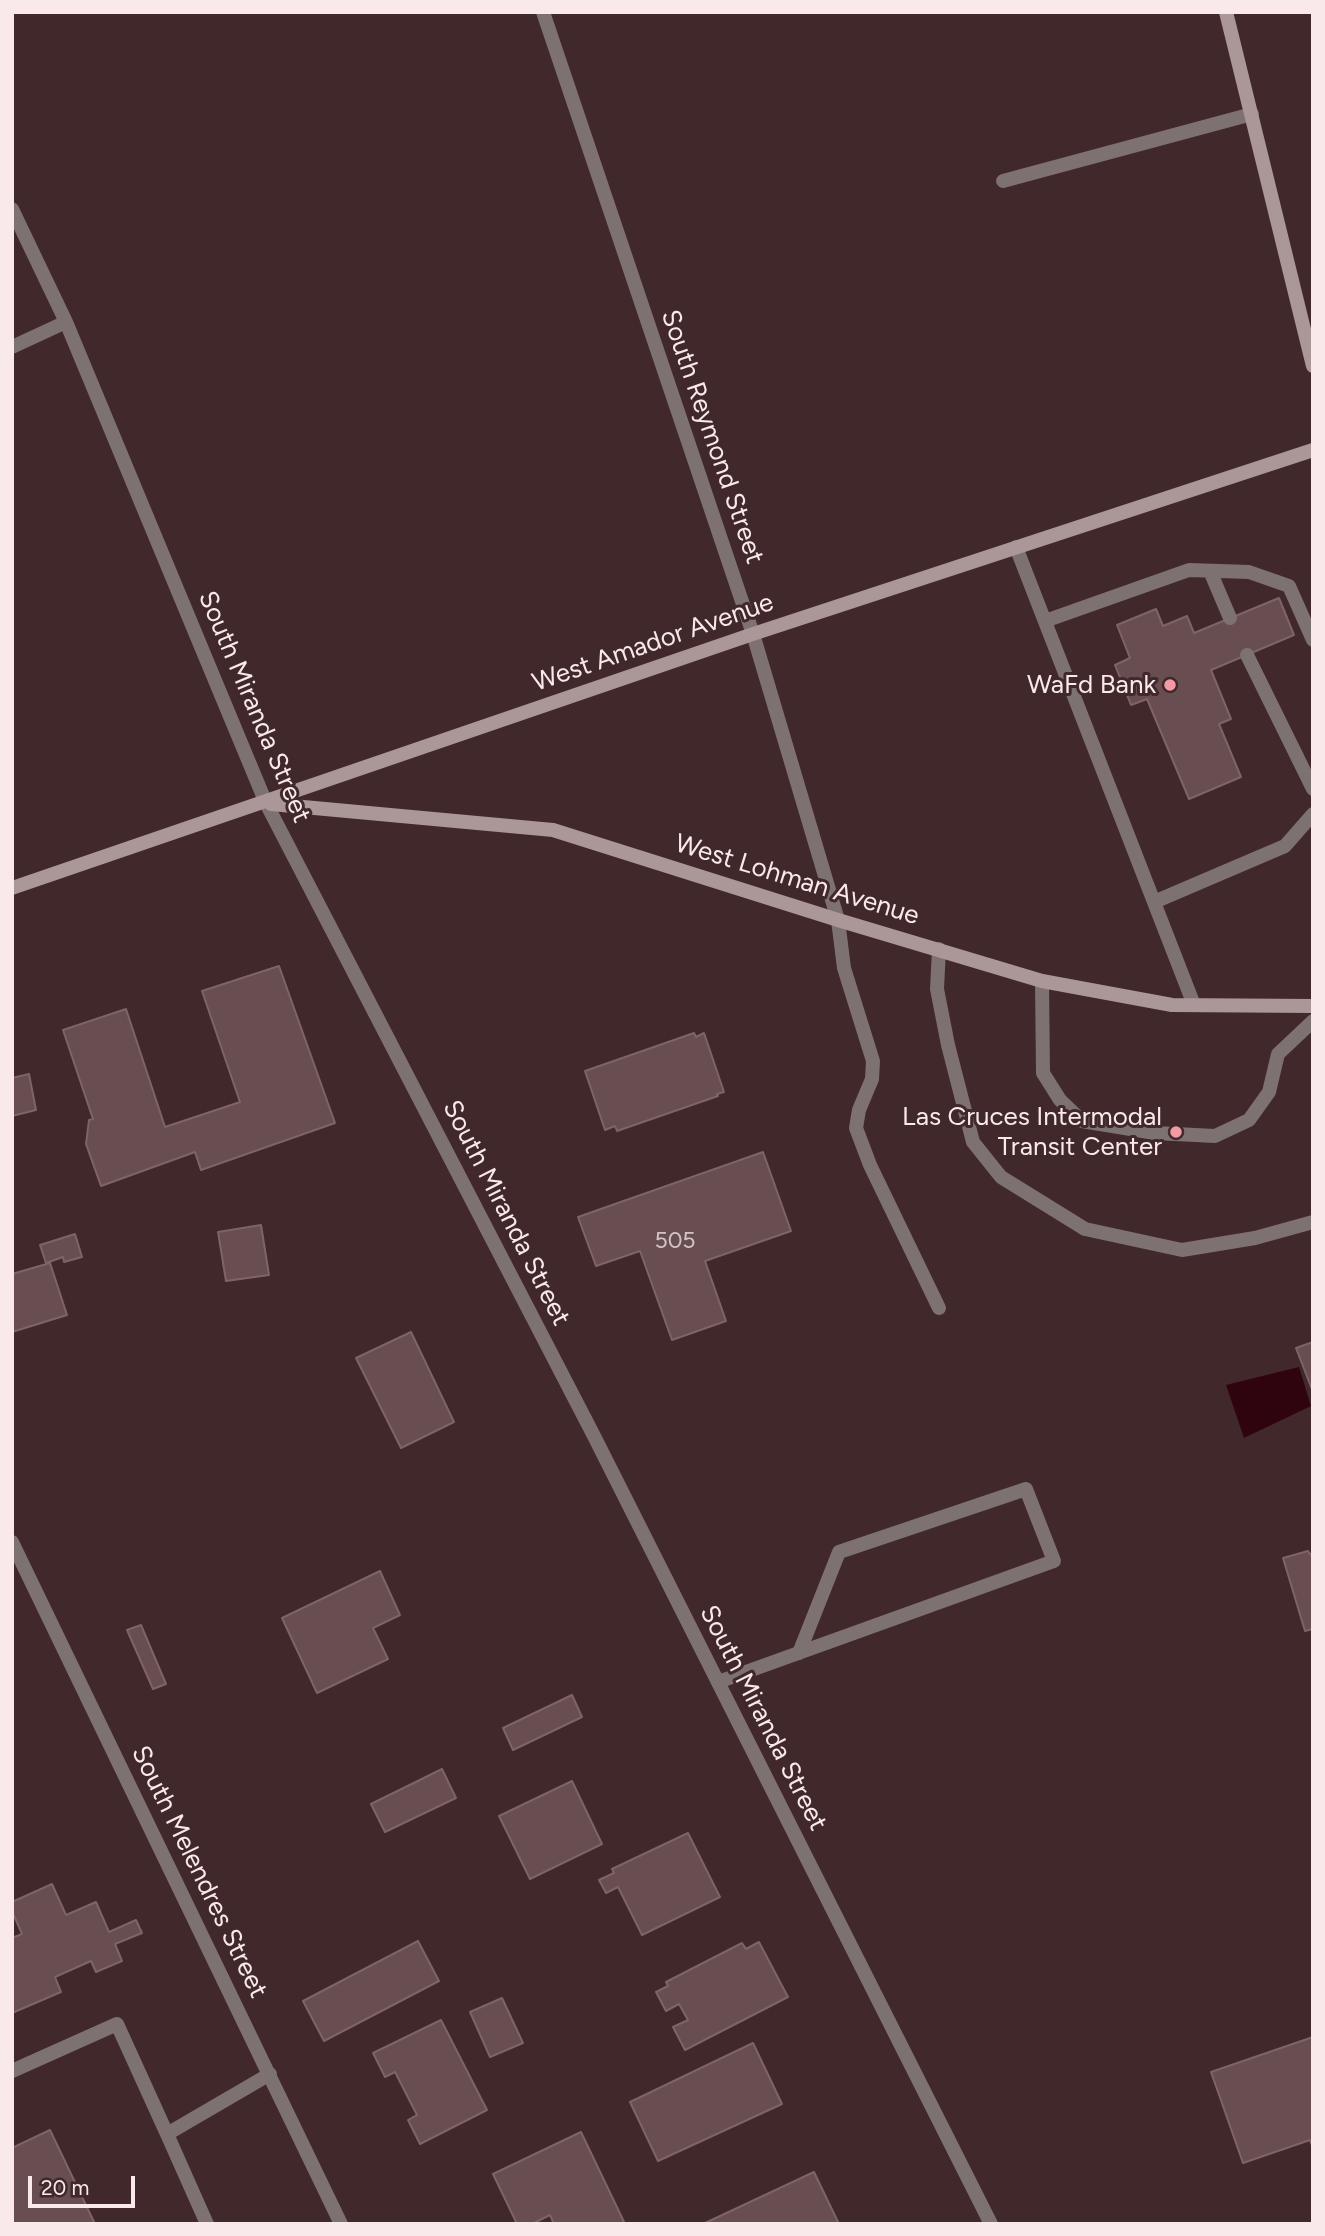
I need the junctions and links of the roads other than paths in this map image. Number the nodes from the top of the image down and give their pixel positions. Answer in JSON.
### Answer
{"nodes":[{"id":1,"x":543,"y":12,"type":"edge"},
{"id":2,"x":1226,"y":12,"type":"edge"},
{"id":3,"x":1252,"y":114,"type":"junction"},
{"id":4,"x":1003,"y":181,"type":"dead end"},
{"id":5,"x":12,"y":209,"type":"edge"},
{"id":6,"x":66,"y":322,"type":"junction"},
{"id":7,"x":12,"y":347,"type":"edge"},
{"id":8,"x":1313,"y":366,"type":"edge"},
{"id":9,"x":1313,"y":450,"type":"edge"},
{"id":10,"x":1017,"y":547,"type":"junction"},
{"id":11,"x":1210,"y":571,"type":"junction"},
{"id":12,"x":1230,"y":618,"type":"dead end"},
{"id":13,"x":1045,"y":621,"type":"junction"},
{"id":14,"x":753,"y":634,"type":"junction"},
{"id":15,"x":1313,"y":640,"type":"edge"},
{"id":16,"x":1247,"y":655,"type":"dead end"},
{"id":17,"x":1313,"y":789,"type":"edge"},
{"id":18,"x":266,"y":803,"type":"junction"},
{"id":19,"x":1313,"y":814,"type":"edge"},
{"id":20,"x":13,"y":886,"type":"edge"},
{"id":21,"x":1154,"y":902,"type":"junction"},
{"id":22,"x":838,"y":920,"type":"junction"},
{"id":23,"x":939,"y":949,"type":"junction"},
{"id":24,"x":1042,"y":981,"type":"junction"},
{"id":25,"x":1194,"y":1005,"type":"junction"},
{"id":26,"x":1313,"y":1006,"type":"edge"},
{"id":27,"x":1313,"y":1020,"type":"edge"},
{"id":28,"x":1313,"y":1222,"type":"edge"},
{"id":29,"x":939,"y":1308,"type":"dead end"},
{"id":30,"x":12,"y":1542,"type":"edge"},
{"id":31,"x":799,"y":1653,"type":"junction"},
{"id":32,"x":718,"y":1682,"type":"junction"},
{"id":33,"x":12,"y":2071,"type":"edge"},
{"id":34,"x":270,"y":2074,"type":"junction"},
{"id":35,"x":167,"y":2134,"type":"junction"},
{"id":36,"x":207,"y":2224,"type":"edge"},
{"id":37,"x":341,"y":2224,"type":"edge"},
{"id":38,"x":991,"y":2224,"type":"edge"}],
"edges":[{"from":1,"to":14,"type":"street","name":"South Reymond Street"},
{"from":2,"to":3,"type":"main road"},
{"from":3,"to":4,"type":"street"},
{"from":3,"to":8,"type":"main road"},
{"from":5,"to":6,"type":"street","name":"South Miranda Street"},
{"from":6,"to":7,"type":"street"},
{"from":6,"to":18,"type":"street","name":"South Miranda Street"},
{"from":9,"to":10,"type":"main road","name":"West Amador Avenue"},
{"from":10,"to":13,"type":"street"},
{"from":10,"to":14,"type":"main road","name":"West Amador Avenue"},
{"from":11,"to":12,"type":"street"},
{"from":11,"to":13,"type":"street"},
{"from":11,"to":15,"type":"street"},
{"from":13,"to":21,"type":"street"},
{"from":14,"to":18,"type":"main road","name":"West Amador Avenue"},
{"from":14,"to":22,"type":"street","name":"South Reymond Street"},
{"from":16,"to":17,"type":"street"},
{"from":18,"to":20,"type":"main road","name":"West Amador Avenue"},
{"from":18,"to":22,"type":"main road","name":"West Lohman Avenue"},
{"from":18,"to":32,"type":"street","name":"South Miranda Street"},
{"from":19,"to":21,"type":"street"},
{"from":21,"to":25,"type":"street"},
{"from":22,"to":23,"type":"main road","name":"West Lohman Avenue"},
{"from":22,"to":29,"type":"street","name":"South Reymond Street"},
{"from":23,"to":24,"type":"main road","name":"West Lohman Avenue"},
{"from":23,"to":28,"type":"street"},
{"from":24,"to":25,"type":"main road","name":"West Lohman Avenue"},
{"from":24,"to":27,"type":"street"},
{"from":25,"to":26,"type":"main road","name":"West Lohman Avenue"},
{"from":30,"to":34,"type":"street","name":"South Melendres Street"},
{"from":31,"to":31,"type":"street"},
{"from":31,"to":32,"type":"street"},
{"from":32,"to":38,"type":"street","name":"South Miranda Street"},
{"from":33,"to":35,"type":"street"},
{"from":34,"to":35,"type":"street"},
{"from":34,"to":37,"type":"street","name":"South Melendres Street"},
{"from":35,"to":36,"type":"street"}]}
